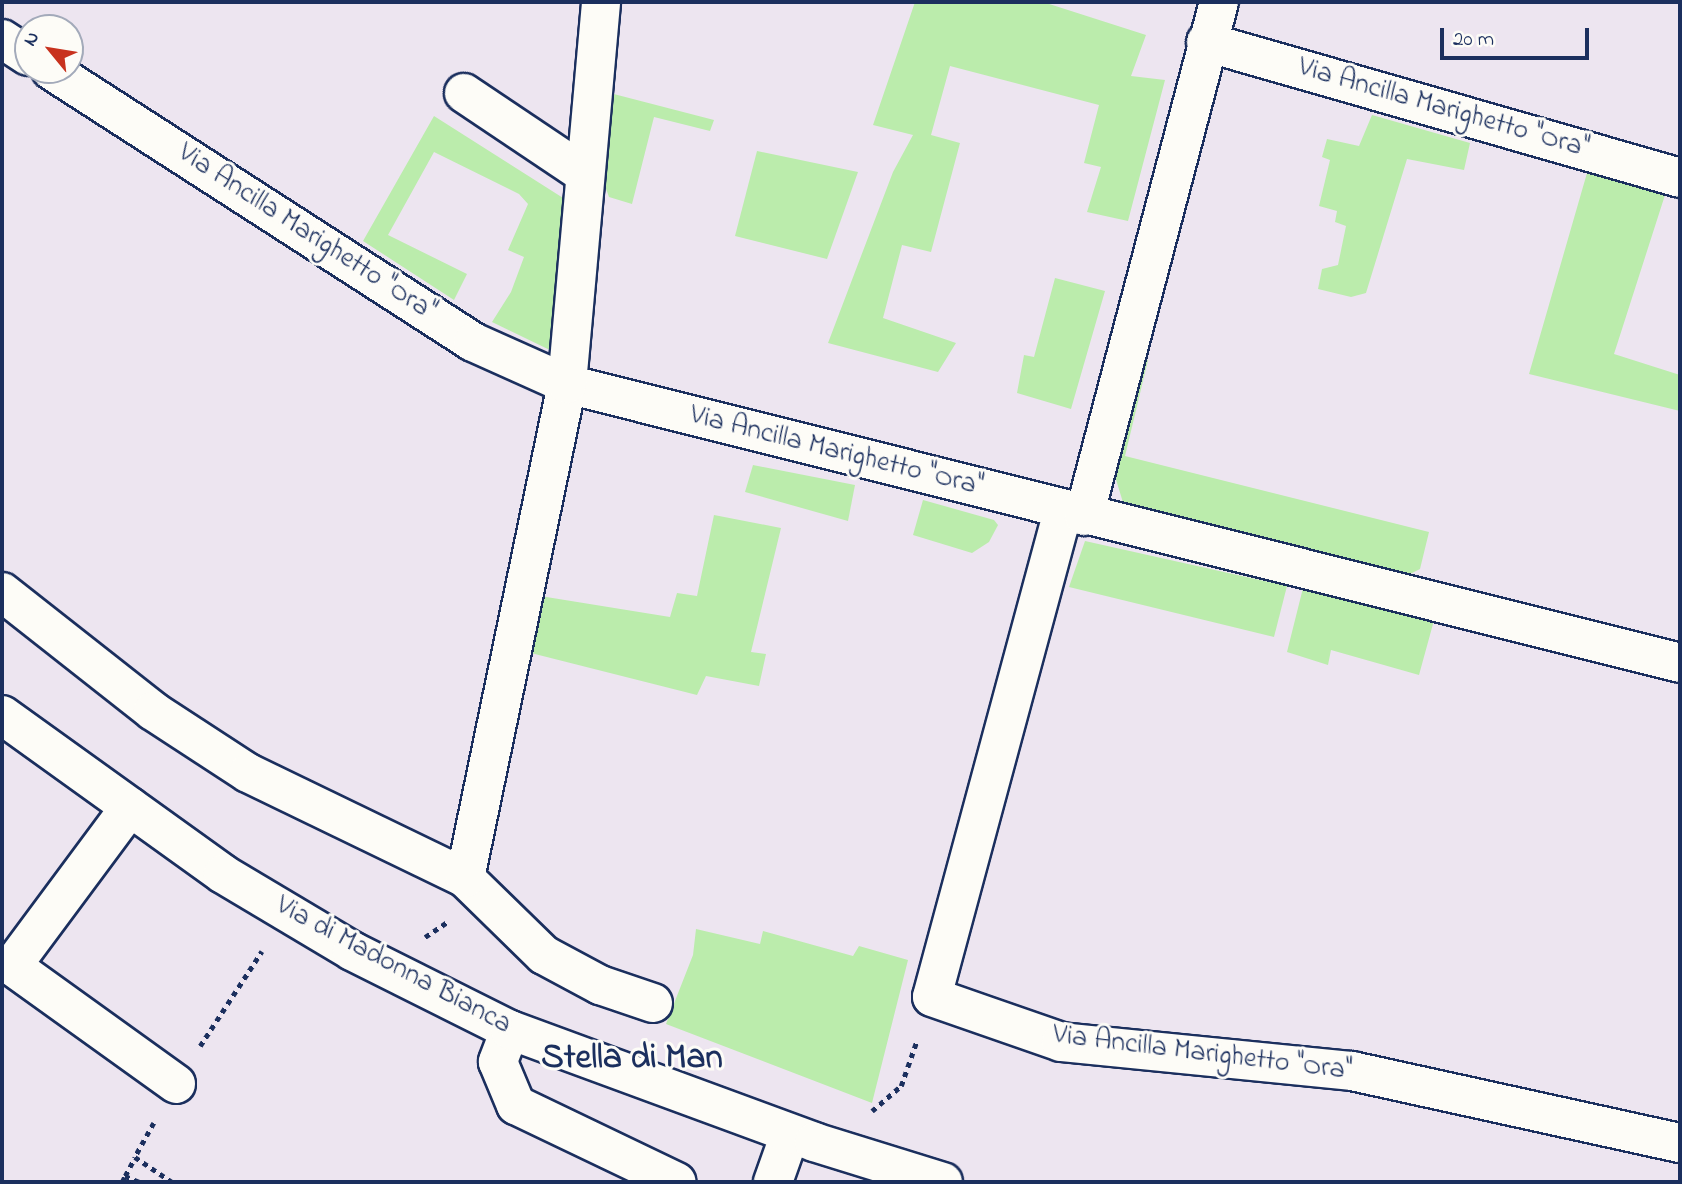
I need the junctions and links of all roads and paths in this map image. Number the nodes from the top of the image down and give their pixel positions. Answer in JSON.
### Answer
{"nodes":[{"id":1,"x":601,"y":2,"type":"edge"},
{"id":2,"x":1219,"y":2,"type":"edge"},
{"id":3,"x":1206,"y":41,"type":"junction"},
{"id":4,"x":73,"y":84,"type":"edge"},
{"id":5,"x":464,"y":93,"type":"dead end"},
{"id":6,"x":583,"y":173,"type":"junction"},
{"id":7,"x":1680,"y":178,"type":"edge"},
{"id":8,"x":567,"y":384,"type":"junction"},
{"id":9,"x":1074,"y":514,"type":"junction"},
{"id":10,"x":2,"y":592,"type":"edge"},
{"id":11,"x":1680,"y":663,"type":"edge"},
{"id":12,"x":2,"y":715,"type":"edge"},
{"id":13,"x":130,"y":807,"type":"junction"},
{"id":14,"x":465,"y":878,"type":"junction"},
{"id":15,"x":7,"y":962,"type":"edge"},
{"id":16,"x":653,"y":1003,"type":"dead end"},
{"id":17,"x":510,"y":1030,"type":"junction"},
{"id":18,"x":176,"y":1084,"type":"dead end"},
{"id":19,"x":901,"y":1086,"type":"dead end"},
{"id":20,"x":873,"y":1111,"type":"dead end"},
{"id":21,"x":790,"y":1134,"type":"junction"},
{"id":22,"x":1680,"y":1143,"type":"edge"},
{"id":23,"x":135,"y":1157,"type":"dead end"},
{"id":24,"x":125,"y":1176,"type":"junction"},
{"id":25,"x":121,"y":1182,"type":"edge"},
{"id":26,"x":140,"y":1182,"type":"edge"},
{"id":27,"x":677,"y":1182,"type":"edge"},
{"id":28,"x":773,"y":1182,"type":"edge"},
{"id":29,"x":943,"y":1182,"type":"edge"}],
"edges":[{"from":1,"to":6,"type":"street"},
{"from":2,"to":3,"type":"street","name":"Via Ancilla Marighetto \"Ora\""},
{"from":3,"to":7,"type":"street","name":"Via Ancilla Marighetto \"Ora\""},
{"from":3,"to":9,"type":"street","name":"Via Ancilla Marighetto \"Ora\""},
{"from":4,"to":8,"type":"street","name":"Via Ancilla Marighetto \"Ora\""},
{"from":5,"to":6,"type":"street"},
{"from":6,"to":8,"type":"street"},
{"from":8,"to":9,"type":"street","name":"Via Ancilla Marighetto \"Ora\""},
{"from":8,"to":14,"type":"street"},
{"from":9,"to":11,"type":"street","name":"Via Ancilla Marighetto \"Ora\""},
{"from":9,"to":22,"type":"street","name":"Via Ancilla Marighetto \"Ora\""},
{"from":10,"to":14,"type":"street"},
{"from":12,"to":13,"type":"street","name":"Via di Madonna Bianca"},
{"from":13,"to":15,"type":"street"},
{"from":13,"to":17,"type":"street","name":"Via di Madonna Bianca"},
{"from":14,"to":16,"type":"street"},
{"from":15,"to":18,"type":"street"},
{"from":17,"to":21,"type":"street","name":"Via di Madonna Bianca"},
{"from":17,"to":27,"type":"street"},
{"from":19,"to":20,"type":"path"},
{"from":21,"to":28,"type":"street"},
{"from":21,"to":29,"type":"street","name":"Via di Madonna Bianca"},
{"from":23,"to":24,"type":"path"},
{"from":24,"to":25,"type":"path"},
{"from":24,"to":26,"type":"path"}]}
